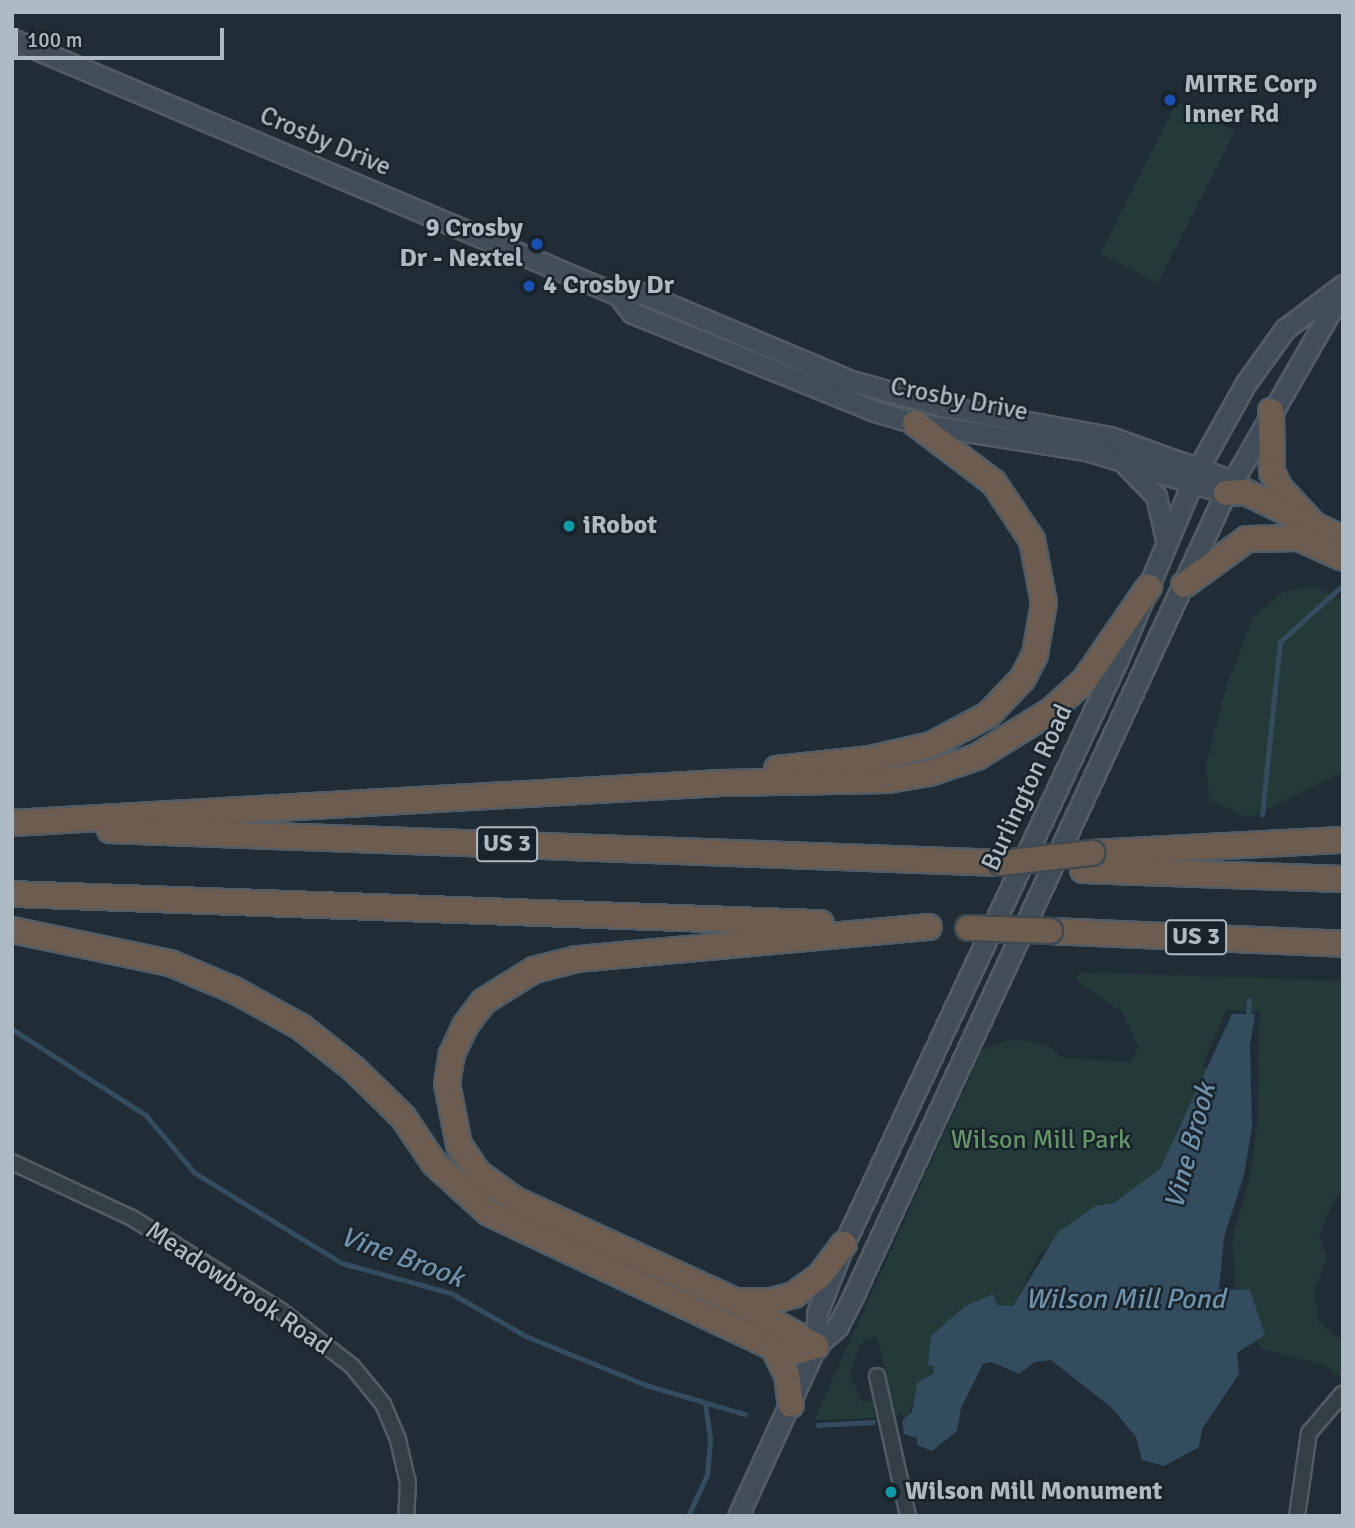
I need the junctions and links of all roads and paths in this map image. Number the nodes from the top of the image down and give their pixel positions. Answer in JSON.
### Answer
{"nodes":[{"id":1,"x":12,"y":39,"type":"edge"},
{"id":2,"x":1343,"y":287,"type":"edge"},
{"id":3,"x":618,"y":295,"type":"junction"},
{"id":4,"x":1271,"y":411,"type":"junction"},
{"id":5,"x":915,"y":423,"type":"junction"},
{"id":6,"x":1121,"y":461,"type":"junction"},
{"id":7,"x":1195,"y":475,"type":"junction"},
{"id":8,"x":1235,"y":489,"type":"junction"},
{"id":9,"x":1314,"y":526,"type":"junction"},
{"id":10,"x":1343,"y":539,"type":"edge"},
{"id":11,"x":1166,"y":540,"type":"junction"},
{"id":12,"x":1343,"y":558,"type":"edge"},
{"id":13,"x":1184,"y":585,"type":"junction"},
{"id":14,"x":1149,"y":587,"type":"junction"},
{"id":15,"x":721,"y":783,"type":"junction"},
{"id":16,"x":12,"y":825,"type":"edge"},
{"id":17,"x":1343,"y":840,"type":"edge"},
{"id":18,"x":1088,"y":861,"type":"junction"},
{"id":19,"x":1343,"y":879,"type":"edge"},
{"id":20,"x":12,"y":894,"type":"edge"},
{"id":21,"x":929,"y":927,"type":"junction"},
{"id":22,"x":12,"y":930,"type":"edge"},
{"id":23,"x":1343,"y":944,"type":"edge"},
{"id":24,"x":12,"y":1162,"type":"edge"},
{"id":25,"x":844,"y":1244,"type":"junction"},
{"id":26,"x":734,"y":1301,"type":"junction"},
{"id":27,"x":774,"y":1346,"type":"junction"},
{"id":28,"x":816,"y":1346,"type":"junction"},
{"id":29,"x":877,"y":1376,"type":"dead end"},
{"id":30,"x":1343,"y":1393,"type":"edge"},
{"id":31,"x":791,"y":1405,"type":"junction"},
{"id":32,"x":406,"y":1516,"type":"edge"},
{"id":33,"x":738,"y":1516,"type":"edge"},
{"id":34,"x":908,"y":1516,"type":"edge"},
{"id":35,"x":1297,"y":1516,"type":"edge"}],
"edges":[{"from":1,"to":3,"type":"main road","name":"Crosby Drive"},
{"from":2,"to":4,"type":"main road","name":"Burlington Road"},
{"from":2,"to":7,"type":"main road","name":"Burlington Road"},
{"from":3,"to":5,"type":"main road","name":"Crosby Drive"},
{"from":3,"to":7,"type":"main road","name":"Crosby Drive"},
{"from":4,"to":8,"type":"main road","name":"Burlington Road"},
{"from":4,"to":9,"type":"highway"},
{"from":5,"to":6,"type":"main road","name":"Crosby Drive"},
{"from":5,"to":15,"type":"highway"},
{"from":6,"to":7,"type":"main road","name":"Crosby Drive"},
{"from":6,"to":11,"type":"main road"},
{"from":7,"to":8,"type":"main road","name":"Crosby Drive"},
{"from":7,"to":11,"type":"main road","name":"Burlington Road"},
{"from":8,"to":9,"type":"highway"},
{"from":8,"to":13,"type":"main road","name":"Burlington Road"},
{"from":9,"to":10,"type":"highway"},
{"from":11,"to":14,"type":"main road","name":"Burlington Road"},
{"from":12,"to":13,"type":"highway"},
{"from":13,"to":28,"type":"main road","name":"Burlington Road"},
{"from":14,"to":15,"type":"highway"},
{"from":14,"to":25,"type":"main road","name":"Burlington Road"},
{"from":15,"to":16,"type":"highway"},
{"from":16,"to":18,"type":"highway","number":"US 3","bridge":true},
{"from":17,"to":18,"type":"highway"},
{"from":18,"to":19,"type":"highway"},
{"from":20,"to":21,"type":"highway","number":"US 3"},
{"from":21,"to":23,"type":"highway","number":"US 3","bridge":true},
{"from":21,"to":26,"type":"highway"},
{"from":22,"to":27,"type":"highway"},
{"from":24,"to":32,"type":"street","name":"Meadowbrook Road"},
{"from":25,"to":26,"type":"highway"},
{"from":25,"to":28,"type":"main road","name":"Burlington Road"},
{"from":26,"to":28,"type":"highway"},
{"from":27,"to":28,"type":"highway"},
{"from":27,"to":31,"type":"highway"},
{"from":28,"to":31,"type":"main road","name":"Burlington Road"},
{"from":29,"to":34,"type":"street"},
{"from":30,"to":35,"type":"street"},
{"from":31,"to":33,"type":"main road","name":"Burlington Road"}]}
